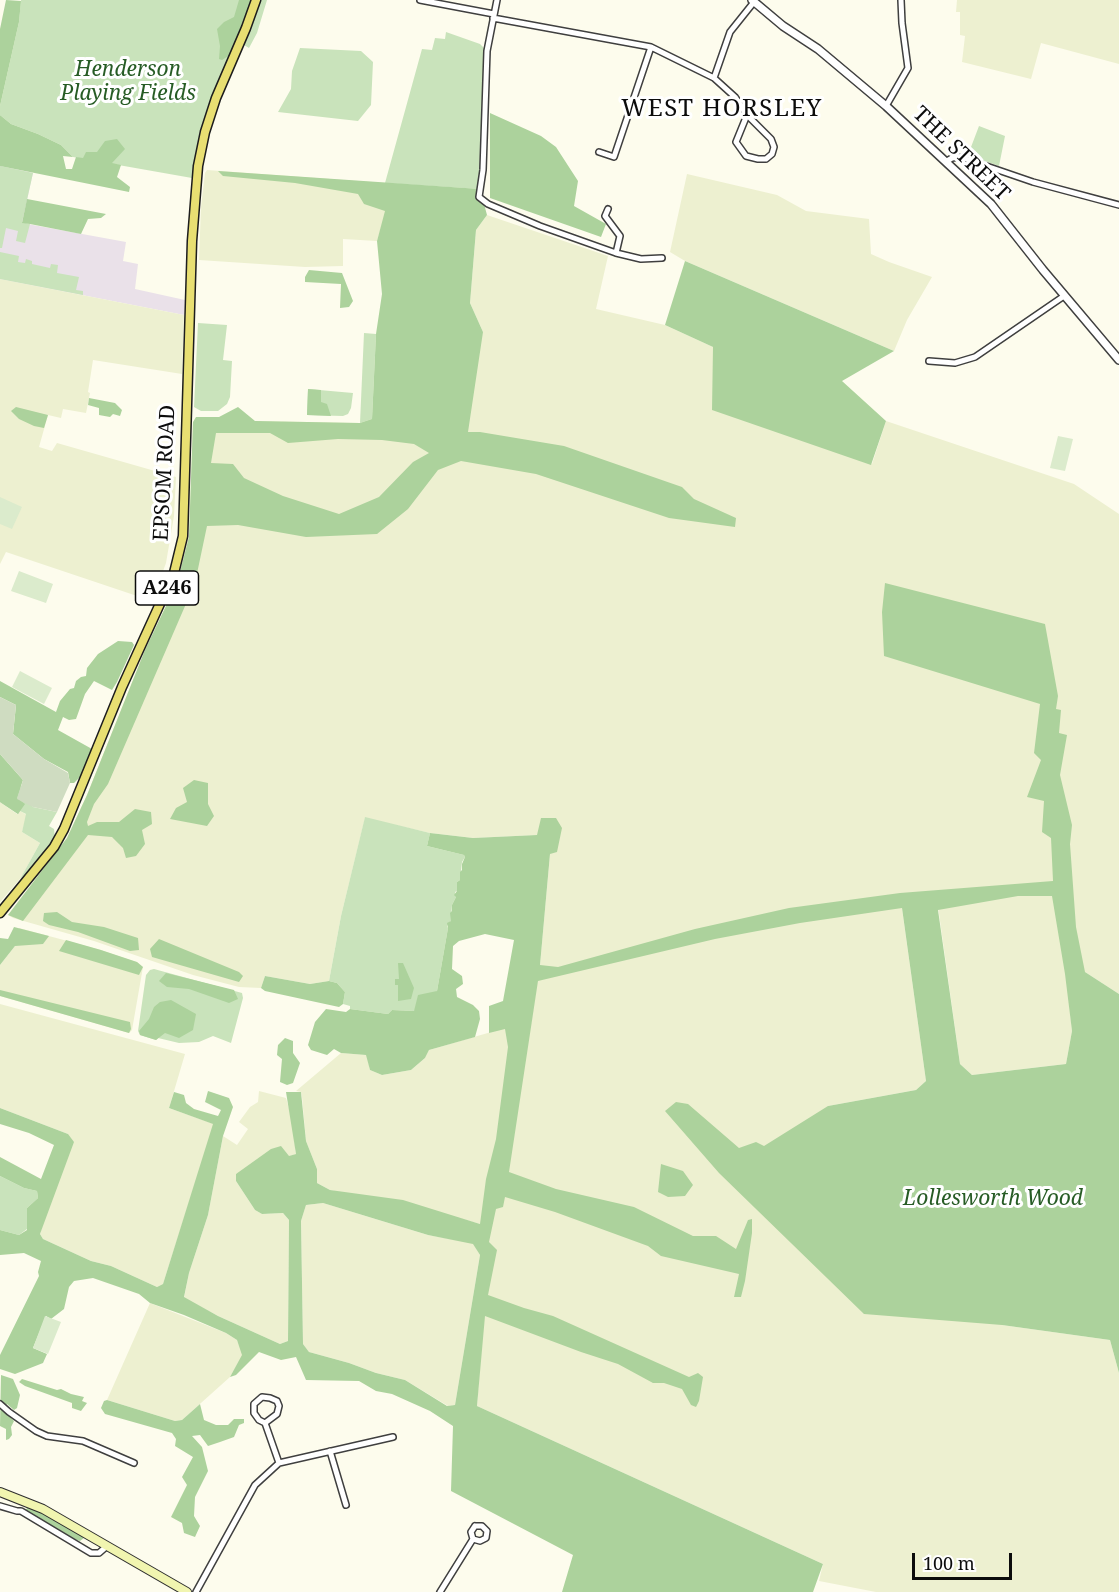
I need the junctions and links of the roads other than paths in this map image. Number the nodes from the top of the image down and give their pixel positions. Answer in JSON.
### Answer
{"nodes":[{"id":1,"x":256,"y":0,"type":"edge"},
{"id":2,"x":420,"y":0,"type":"edge"},
{"id":3,"x":497,"y":0,"type":"edge"},
{"id":4,"x":902,"y":0,"type":"edge"},
{"id":5,"x":753,"y":1,"type":"edge"},
{"id":6,"x":494,"y":16,"type":"junction"},
{"id":7,"x":651,"y":47,"type":"junction"},
{"id":8,"x":714,"y":78,"type":"junction"},
{"id":9,"x":886,"y":106,"type":"junction"},
{"id":10,"x":747,"y":115,"type":"junction"},
{"id":11,"x":599,"y":152,"type":"dead end"},
{"id":12,"x":948,"y":161,"type":"junction"},
{"id":13,"x":1119,"y":205,"type":"edge"},
{"id":14,"x":608,"y":208,"type":"dead end"},
{"id":15,"x":616,"y":253,"type":"junction"},
{"id":16,"x":662,"y":258,"type":"dead end"},
{"id":17,"x":1064,"y":296,"type":"junction"},
{"id":18,"x":1119,"y":360,"type":"edge"},
{"id":19,"x":929,"y":361,"type":"dead end"},
{"id":20,"x":0,"y":913,"type":"edge"},
{"id":21,"x":0,"y":1404,"type":"edge"},
{"id":22,"x":266,"y":1423,"type":"junction"},
{"id":23,"x":393,"y":1437,"type":"dead end"},
{"id":24,"x":330,"y":1451,"type":"junction"},
{"id":25,"x":134,"y":1462,"type":"dead end"},
{"id":26,"x":279,"y":1463,"type":"junction"},
{"id":27,"x":0,"y":1492,"type":"edge"},
{"id":28,"x":27,"y":1502,"type":"junction"},
{"id":29,"x":346,"y":1505,"type":"dead end"},
{"id":30,"x":0,"y":1506,"type":"edge"},
{"id":31,"x":21,"y":1510,"type":"junction"},
{"id":32,"x":473,"y":1539,"type":"dead end"},
{"id":33,"x":107,"y":1546,"type":"junction"},
{"id":34,"x":187,"y":1592,"type":"edge"},
{"id":35,"x":196,"y":1592,"type":"edge"},
{"id":36,"x":440,"y":1592,"type":"edge"}],
"edges":[{"from":1,"to":20,"type":"main road","name":"EPSOM ROAD","number":"A246"},
{"from":2,"to":6,"type":"street"},
{"from":3,"to":6,"type":"street"},
{"from":4,"to":9,"type":"street"},
{"from":5,"to":8,"type":"street"},
{"from":5,"to":9,"type":"street","name":"THE STREET"},
{"from":6,"to":7,"type":"street"},
{"from":6,"to":15,"type":"street"},
{"from":7,"to":8,"type":"street"},
{"from":7,"to":11,"type":"street"},
{"from":8,"to":10,"type":"street"},
{"from":9,"to":12,"type":"street","name":"THE STREET"},
{"from":10,"to":10,"type":"street"},
{"from":12,"to":13,"type":"street"},
{"from":12,"to":17,"type":"street","name":"THE STREET"},
{"from":14,"to":15,"type":"street"},
{"from":15,"to":16,"type":"street"},
{"from":17,"to":18,"type":"street","name":"THE STREET"},
{"from":17,"to":19,"type":"street"},
{"from":21,"to":25,"type":"street"},
{"from":22,"to":22,"type":"street"},
{"from":22,"to":26,"type":"street"},
{"from":23,"to":24,"type":"street"},
{"from":24,"to":26,"type":"street"},
{"from":24,"to":29,"type":"street"},
{"from":26,"to":35,"type":"street"},
{"from":27,"to":28,"type":"main road"},
{"from":28,"to":31,"type":"street"},
{"from":28,"to":33,"type":"main road"},
{"from":30,"to":31,"type":"street"},
{"from":31,"to":33,"type":"street"},
{"from":32,"to":36,"type":"street"},
{"from":33,"to":34,"type":"main road"}]}
